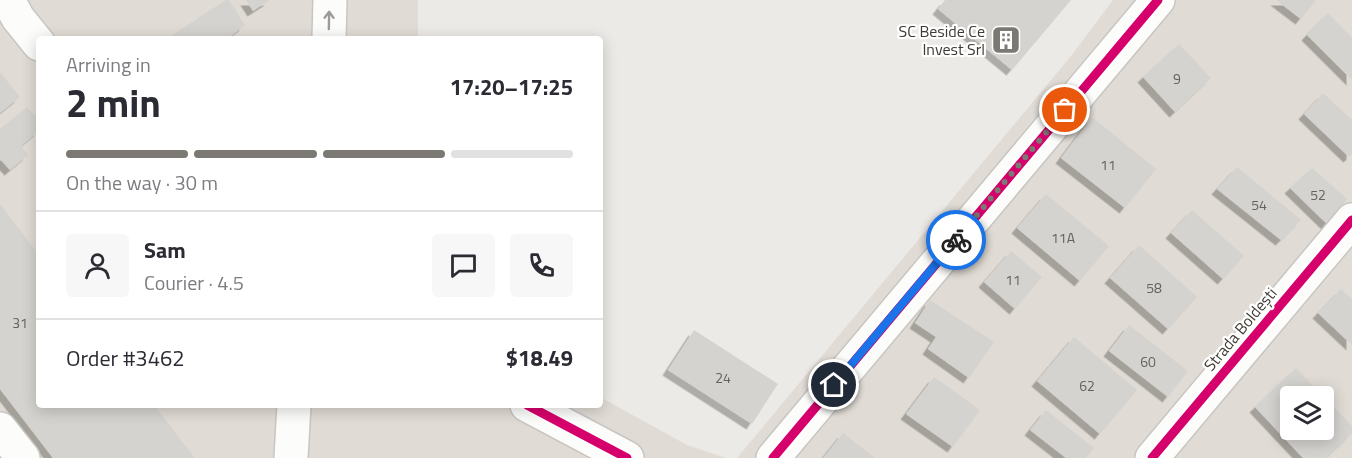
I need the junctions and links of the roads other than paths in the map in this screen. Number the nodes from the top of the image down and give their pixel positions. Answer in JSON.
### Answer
{"nodes":[{"id":1,"x":330,"y":0,"type":"edge"},
{"id":2,"x":1158,"y":0,"type":"edge"},
{"id":3,"x":9,"y":16,"type":"edge"},
{"id":4,"x":329,"y":36,"type":"edge"},
{"id":5,"x":36,"y":41,"type":"edge"},
{"id":6,"x":1352,"y":220,"type":"edge"},
{"id":7,"x":294,"y":408,"type":"edge"},
{"id":8,"x":533,"y":408,"type":"edge"},
{"id":9,"x":0,"y":429,"type":"edge"},
{"id":10,"x":23,"y":458,"type":"edge"},
{"id":11,"x":291,"y":458,"type":"edge"},
{"id":12,"x":627,"y":458,"type":"edge"},
{"id":13,"x":773,"y":458,"type":"edge"},
{"id":14,"x":1152,"y":458,"type":"edge"}],
"edges":[{"from":4,"to":1,"type":"street","one_way":true},
{"from":2,"to":13,"type":"street"},
{"from":3,"to":5,"type":"street"},
{"from":6,"to":14,"type":"street","name":"Strada Boldești"},
{"from":7,"to":11,"type":"street"},
{"from":8,"to":12,"type":"street"},
{"from":9,"to":10,"type":"street"}]}
